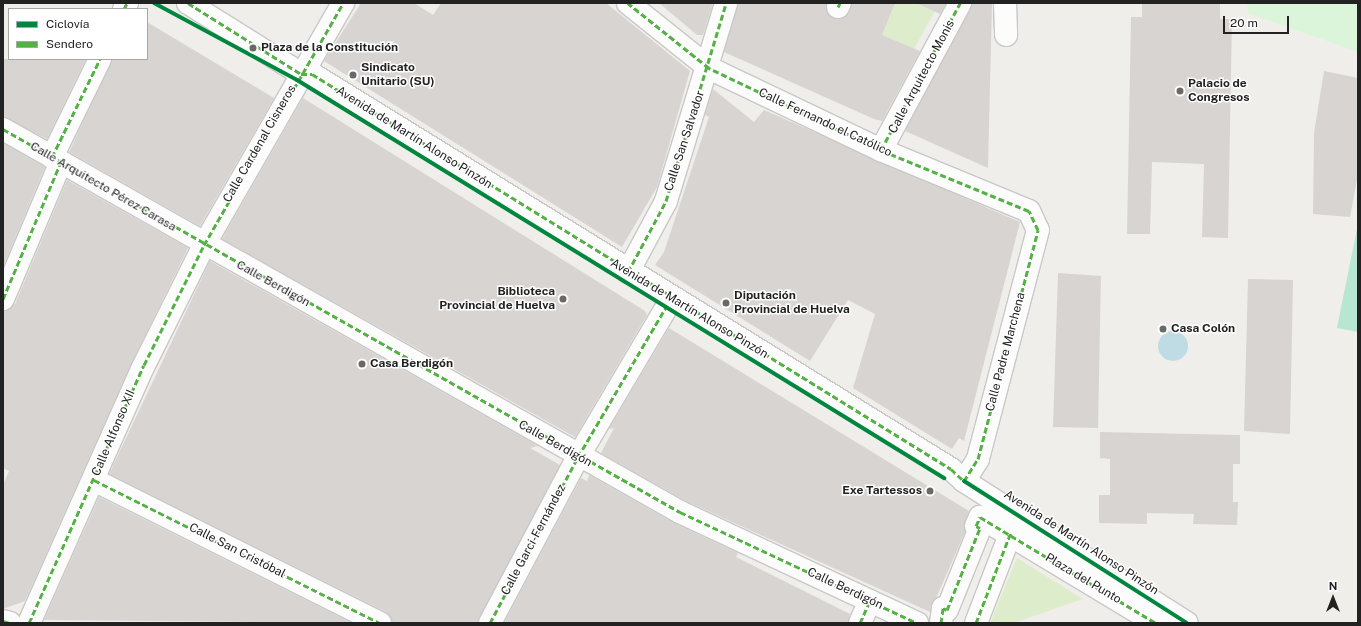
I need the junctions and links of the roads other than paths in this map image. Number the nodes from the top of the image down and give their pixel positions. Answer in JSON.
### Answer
{"nodes":[{"id":1,"x":188,"y":3,"type":"edge"},
{"id":2,"x":343,"y":3,"type":"edge"},
{"id":3,"x":628,"y":3,"type":"edge"},
{"id":4,"x":726,"y":3,"type":"edge"},
{"id":5,"x":960,"y":3,"type":"edge"},
{"id":6,"x":1005,"y":3,"type":"edge"},
{"id":7,"x":1006,"y":35,"type":"dead end"},
{"id":8,"x":100,"y":60,"type":"edge"},
{"id":9,"x":709,"y":68,"type":"junction"},
{"id":10,"x":300,"y":74,"type":"junction"},
{"id":11,"x":3,"y":129,"type":"edge"},
{"id":12,"x":881,"y":150,"type":"junction"},
{"id":13,"x":56,"y":159,"type":"junction"},
{"id":14,"x":1034,"y":220,"type":"joint"},
{"id":15,"x":204,"y":245,"type":"junction"},
{"id":16,"x":628,"y":272,"type":"junction"},
{"id":17,"x":672,"y":298,"type":"junction"},
{"id":18,"x":3,"y":299,"type":"edge"},
{"id":19,"x":578,"y":457,"type":"junction"},
{"id":20,"x":94,"y":480,"type":"junction"},
{"id":21,"x":964,"y":481,"type":"junction"},
{"id":22,"x":1010,"y":534,"type":"junction"},
{"id":23,"x":870,"y":601,"type":"junction"},
{"id":24,"x":3,"y":621,"type":"edge"},
{"id":25,"x":10,"y":623,"type":"edge"},
{"id":26,"x":29,"y":623,"type":"edge"},
{"id":27,"x":380,"y":623,"type":"edge"},
{"id":28,"x":490,"y":623,"type":"edge"},
{"id":29,"x":860,"y":623,"type":"edge"},
{"id":30,"x":917,"y":623,"type":"edge"},
{"id":31,"x":941,"y":623,"type":"edge"},
{"id":32,"x":976,"y":623,"type":"edge"},
{"id":33,"x":1156,"y":623,"type":"edge"},
{"id":34,"x":1187,"y":623,"type":"edge"}],
"edges":[{"from":1,"to":10,"type":"street","name":"Avenida de Martín Alonso Pinzón"},
{"from":2,"to":10,"type":"street","name":"Calle Cardenal Cisneros"},
{"from":3,"to":9,"type":"street","name":"Calle Fernando el Católico"},
{"from":4,"to":9,"type":"street","name":"Calle San Salvador"},
{"from":5,"to":12,"type":"street","name":"Calle Arquitecto Monis"},
{"from":6,"to":7,"type":"street"},
{"from":8,"to":13,"type":"street"},
{"from":9,"to":12,"type":"street","name":"Calle Fernando el Católico"},
{"from":9,"to":16,"type":"street","name":"Calle San Salvador"},
{"from":10,"to":15,"type":"street","name":"Calle Cardenal Cisneros"},
{"from":10,"to":16,"type":"street","name":"Avenida de Martín Alonso Pinzón"},
{"from":11,"to":13,"type":"street","name":"Calle Arquitecto Pérez Carasa"},
{"from":12,"to":14,"type":"street","name":"Calle Fernando el Católico"},
{"from":13,"to":15,"type":"street","name":"Calle Arquitecto Pérez Carasa"},
{"from":13,"to":18,"type":"street"},
{"from":14,"to":21,"type":"street","name":"Calle Padre Marchena"},
{"from":15,"to":19,"type":"street","name":"Calle Berdigón"},
{"from":15,"to":20,"type":"street","name":"Calle Alfonso XII"},
{"from":16,"to":17,"type":"street","name":"Avenida de Martín Alonso Pinzón"},
{"from":17,"to":19,"type":"street","name":"Calle Garci-Fernández"},
{"from":17,"to":21,"type":"street","name":"Avenida de Martín Alonso Pinzón"},
{"from":19,"to":23,"type":"street","name":"Calle Berdigón"},
{"from":19,"to":28,"type":"street","name":"Calle Garci-Fernández"},
{"from":20,"to":26,"type":"street","name":"Calle Alfonso XII"},
{"from":20,"to":27,"type":"street","name":"Calle San Cristóbal"},
{"from":21,"to":34,"type":"street","name":"Avenida de Martín Alonso Pinzón"},
{"from":22,"to":31,"type":"street","name":"Plaza del Punto"},
{"from":22,"to":32,"type":"street"},
{"from":22,"to":33,"type":"street","name":"Plaza del Punto"},
{"from":23,"to":29,"type":"street"},
{"from":23,"to":30,"type":"street","name":"Calle Berdigón"},
{"from":24,"to":25,"type":"street"}]}
